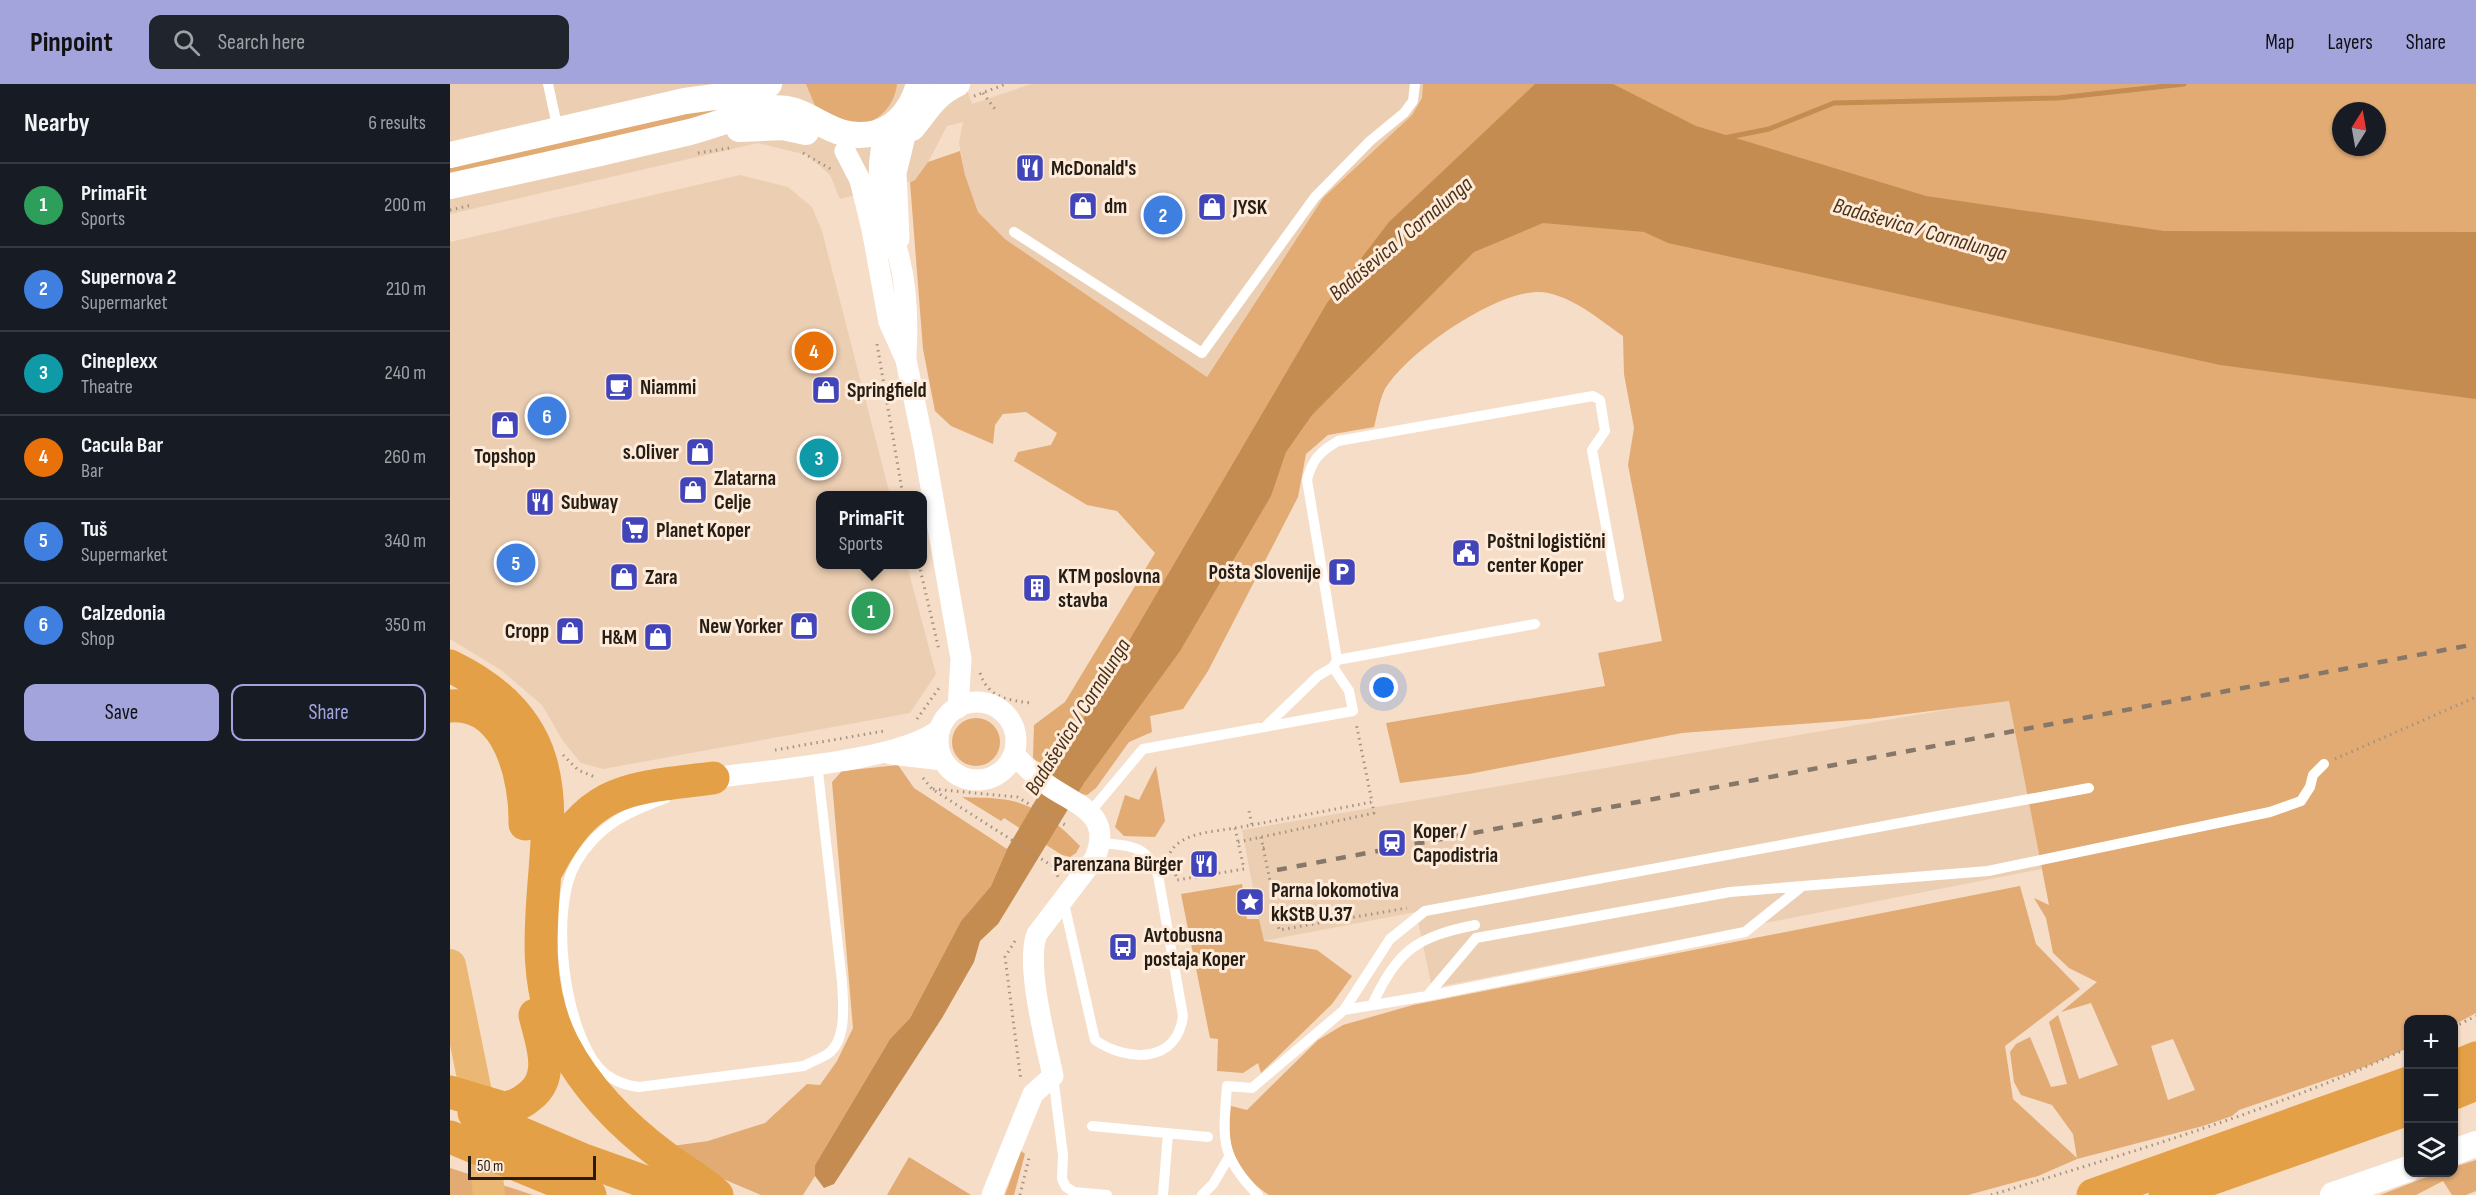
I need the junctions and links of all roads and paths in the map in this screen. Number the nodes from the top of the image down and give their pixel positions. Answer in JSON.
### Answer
{"nodes":[{"id":1,"x":548,"y":84,"type":"edge"},
{"id":2,"x":727,"y":84,"type":"edge"},
{"id":3,"x":769,"y":84,"type":"edge"},
{"id":4,"x":787,"y":84,"type":"edge"},
{"id":5,"x":1006,"y":84,"type":"edge"},
{"id":6,"x":1415,"y":84,"type":"edge"},
{"id":7,"x":920,"y":85,"type":"edge"},
{"id":8,"x":961,"y":92,"type":"edge"},
{"id":9,"x":983,"y":93,"type":"junction"},
{"id":10,"x":685,"y":102,"type":"junction"},
{"id":11,"x":792,"y":110,"type":"junction"},
{"id":12,"x":997,"y":112,"type":"dead end"},
{"id":13,"x":558,"y":131,"type":"junction"},
{"id":14,"x":890,"y":138,"type":"junction"},
{"id":15,"x":698,"y":141,"type":"junction"},
{"id":16,"x":802,"y":142,"type":"junction"},
{"id":17,"x":730,"y":147,"type":"dead end"},
{"id":18,"x":845,"y":151,"type":"junction"},
{"id":19,"x":450,"y":155,"type":"edge"},
{"id":20,"x":839,"y":177,"type":"dead end"},
{"id":21,"x":450,"y":186,"type":"edge"},
{"id":22,"x":473,"y":204,"type":"dead end"},
{"id":23,"x":450,"y":210,"type":"edge"},
{"id":24,"x":1014,"y":232,"type":"dead end"},
{"id":25,"x":898,"y":252,"type":"junction"},
{"id":26,"x":906,"y":360,"type":"junction"},
{"id":27,"x":926,"y":491,"type":"edge"},
{"id":28,"x":927,"y":500,"type":"edge"},
{"id":29,"x":921,"y":569,"type":"edge"},
{"id":30,"x":1619,"y":597,"type":"dead end"},
{"id":31,"x":1535,"y":624,"type":"dead end"},
{"id":32,"x":951,"y":660,"type":"junction"},
{"id":33,"x":1335,"y":664,"type":"junction"},
{"id":34,"x":450,"y":666,"type":"edge"},
{"id":35,"x":943,"y":682,"type":"dead end"},
{"id":36,"x":2476,"y":697,"type":"edge"},
{"id":37,"x":983,"y":703,"type":"junction"},
{"id":38,"x":450,"y":706,"type":"edge"},
{"id":39,"x":958,"y":708,"type":"junction"},
{"id":40,"x":1353,"y":711,"type":"junction"},
{"id":41,"x":1265,"y":727,"type":"junction"},
{"id":42,"x":940,"y":729,"type":"junction"},
{"id":43,"x":889,"y":730,"type":"dead end"},
{"id":44,"x":558,"y":745,"type":"dead end"},
{"id":45,"x":914,"y":749,"type":"junction"},
{"id":46,"x":774,"y":750,"type":"dead end"},
{"id":47,"x":1014,"y":754,"type":"junction"},
{"id":48,"x":943,"y":760,"type":"junction"},
{"id":49,"x":817,"y":763,"type":"junction"},
{"id":50,"x":2324,"y":764,"type":"joint"},
{"id":51,"x":998,"y":774,"type":"junction"},
{"id":52,"x":604,"y":778,"type":"dead end"},
{"id":53,"x":713,"y":778,"type":"junction"},
{"id":54,"x":1046,"y":785,"type":"junction"},
{"id":55,"x":2090,"y":788,"type":"dead end"},
{"id":56,"x":932,"y":789,"type":"junction"},
{"id":57,"x":1372,"y":802,"type":"junction"},
{"id":58,"x":1249,"y":811,"type":"dead end"},
{"id":59,"x":1091,"y":812,"type":"junction"},
{"id":60,"x":1252,"y":825,"type":"junction"},
{"id":61,"x":1067,"y":826,"type":"dead end"},
{"id":62,"x":1235,"y":828,"type":"junction"},
{"id":63,"x":1261,"y":837,"type":"junction"},
{"id":64,"x":1238,"y":842,"type":"junction"},
{"id":65,"x":1101,"y":843,"type":"junction"},
{"id":66,"x":1269,"y":847,"type":"dead end"},
{"id":67,"x":1263,"y":848,"type":"junction"},
{"id":68,"x":1047,"y":862,"type":"dead end"},
{"id":69,"x":546,"y":873,"type":"junction"},
{"id":70,"x":1276,"y":885,"type":"dead end"},
{"id":71,"x":1271,"y":886,"type":"junction"},
{"id":72,"x":1800,"y":888,"type":"junction"},
{"id":73,"x":1063,"y":899,"type":"junction"},
{"id":74,"x":1425,"y":911,"type":"junction"},
{"id":75,"x":1475,"y":925,"type":"dead end"},
{"id":76,"x":450,"y":965,"type":"edge"},
{"id":77,"x":1427,"y":996,"type":"junction"},
{"id":78,"x":1372,"y":1005,"type":"junction"},
{"id":79,"x":1344,"y":1010,"type":"junction"},
{"id":80,"x":2476,"y":1016,"type":"edge"},
{"id":81,"x":2458,"y":1024,"type":"edge"},
{"id":82,"x":2404,"y":1050,"type":"edge"},
{"id":83,"x":2476,"y":1058,"type":"edge"},
{"id":84,"x":2458,"y":1065,"type":"edge"},
{"id":85,"x":1053,"y":1076,"type":"junction"},
{"id":86,"x":2476,"y":1084,"type":"edge"},
{"id":87,"x":2404,"y":1085,"type":"edge"},
{"id":88,"x":2458,"y":1091,"type":"edge"},
{"id":89,"x":450,"y":1092,"type":"edge"},
{"id":90,"x":450,"y":1102,"type":"edge"},
{"id":91,"x":2404,"y":1111,"type":"edge"},
{"id":92,"x":1092,"y":1126,"type":"dead end"},
{"id":93,"x":1168,"y":1133,"type":"junction"},
{"id":94,"x":450,"y":1137,"type":"edge"},
{"id":95,"x":1208,"y":1137,"type":"dead end"},
{"id":96,"x":2476,"y":1144,"type":"edge"},
{"id":97,"x":2458,"y":1151,"type":"edge"},
{"id":98,"x":1228,"y":1156,"type":"junction"},
{"id":99,"x":450,"y":1159,"type":"edge"},
{"id":100,"x":505,"y":1161,"type":"junction"},
{"id":101,"x":2404,"y":1170,"type":"edge"},
{"id":102,"x":489,"y":1195,"type":"edge"},
{"id":103,"x":590,"y":1195,"type":"edge"},
{"id":104,"x":681,"y":1195,"type":"edge"},
{"id":105,"x":717,"y":1195,"type":"edge"},
{"id":106,"x":992,"y":1195,"type":"edge"},
{"id":107,"x":1107,"y":1195,"type":"edge"},
{"id":108,"x":1163,"y":1195,"type":"edge"},
{"id":109,"x":1202,"y":1195,"type":"edge"},
{"id":110,"x":1258,"y":1195,"type":"edge"},
{"id":111,"x":1991,"y":1195,"type":"edge"},
{"id":112,"x":2093,"y":1195,"type":"edge"},
{"id":113,"x":2165,"y":1195,"type":"edge"},
{"id":114,"x":2332,"y":1195,"type":"edge"}],
"edges":[{"from":1,"to":13,"type":"lane"},
{"from":2,"to":10,"type":"street"},
{"from":3,"to":10,"type":"street"},
{"from":4,"to":11,"type":"street"},
{"from":5,"to":9,"type":"path"},
{"from":6,"to":24,"type":"lane"},
{"from":7,"to":14,"type":"street"},
{"from":8,"to":9,"type":"path"},
{"from":8,"to":14,"type":"street"},
{"from":9,"to":12,"type":"path"},
{"from":10,"to":13,"type":"street"},
{"from":11,"to":14,"type":"street"},
{"from":11,"to":15,"type":"street"},
{"from":11,"to":16,"type":"street"},
{"from":13,"to":19,"type":"street"},
{"from":14,"to":18,"type":"street"},
{"from":14,"to":25,"type":"street"},
{"from":14,"to":25,"type":"street"},
{"from":15,"to":16,"type":"street"},
{"from":15,"to":17,"type":"path"},
{"from":15,"to":21,"type":"street"},
{"from":16,"to":18,"type":"street"},
{"from":16,"to":20,"type":"path"},
{"from":18,"to":26,"type":"street"},
{"from":22,"to":23,"type":"path"},
{"from":25,"to":26,"type":"street"},
{"from":26,"to":27,"type":"street"},
{"from":28,"to":32,"type":"street"},
{"from":29,"to":32,"type":"path"},
{"from":30,"to":33,"type":"lane"},
{"from":31,"to":33,"type":"lane"},
{"from":32,"to":37,"type":"street"},
{"from":32,"to":39,"type":"street"},
{"from":33,"to":40,"type":"lane"},
{"from":33,"to":41,"type":"lane"},
{"from":34,"to":69,"type":"highway"},
{"from":35,"to":45,"type":"path"},
{"from":36,"to":50,"type":"path"},
{"from":37,"to":39,"type":"street"},
{"from":37,"to":47,"type":"street"},
{"from":38,"to":89,"type":"highway"},
{"from":39,"to":42,"type":"street"},
{"from":40,"to":41,"type":"lane"},
{"from":40,"to":57,"type":"path"},
{"from":41,"to":59,"type":"lane"},
{"from":42,"to":45,"type":"street"},
{"from":42,"to":48,"type":"street"},
{"from":43,"to":46,"type":"path"},
{"from":44,"to":52,"type":"path"},
{"from":45,"to":48,"type":"street"},
{"from":45,"to":49,"type":"street"},
{"from":45,"to":56,"type":"path"},
{"from":47,"to":51,"type":"street"},
{"from":47,"to":54,"type":"street"},
{"from":48,"to":51,"type":"street"},
{"from":49,"to":53,"type":"street"},
{"from":49,"to":53,"type":"lane"},
{"from":50,"to":72,"type":"lane"},
{"from":51,"to":54,"type":"street"},
{"from":53,"to":69,"type":"highway"},
{"from":54,"to":59,"type":"street"},
{"from":55,"to":74,"type":"lane"},
{"from":56,"to":61,"type":"path"},
{"from":56,"to":68,"type":"path"},
{"from":57,"to":60,"type":"path"},
{"from":57,"to":63,"type":"path"},
{"from":58,"to":60,"type":"path"},
{"from":59,"to":65,"type":"street"},
{"from":60,"to":62,"type":"path"},
{"from":62,"to":64,"type":"path"},
{"from":62,"to":64,"type":"path"},
{"from":63,"to":64,"type":"path"},
{"from":63,"to":67,"type":"path"},
{"from":65,"to":73,"type":"street"},
{"from":65,"to":73,"type":"lane"},
{"from":66,"to":67,"type":"path"},
{"from":67,"to":71,"type":"path"},
{"from":69,"to":105,"type":"highway"},
{"from":70,"to":71,"type":"path"},
{"from":71,"to":74,"type":"path"},
{"from":72,"to":77,"type":"lane"},
{"from":72,"to":77,"type":"lane"},
{"from":73,"to":85,"type":"street"},
{"from":74,"to":79,"type":"lane"},
{"from":75,"to":78,"type":"lane"},
{"from":76,"to":102,"type":"main road"},
{"from":77,"to":78,"type":"lane"},
{"from":78,"to":79,"type":"lane"},
{"from":79,"to":98,"type":"lane"},
{"from":80,"to":81,"type":"path"},
{"from":82,"to":111,"type":"path"},
{"from":83,"to":84,"type":"highway"},
{"from":85,"to":106,"type":"street"},
{"from":85,"to":107,"type":"lane"},
{"from":86,"to":88,"type":"highway"},
{"from":87,"to":112,"type":"highway"},
{"from":90,"to":104,"type":"highway"},
{"from":91,"to":113,"type":"highway"},
{"from":92,"to":93,"type":"lane"},
{"from":93,"to":95,"type":"lane"},
{"from":93,"to":108,"type":"lane"},
{"from":94,"to":100,"type":"highway"},
{"from":96,"to":97,"type":"street"},
{"from":98,"to":109,"type":"lane"},
{"from":98,"to":110,"type":"lane"},
{"from":99,"to":100,"type":"highway"},
{"from":100,"to":103,"type":"highway"},
{"from":101,"to":114,"type":"street"}]}
